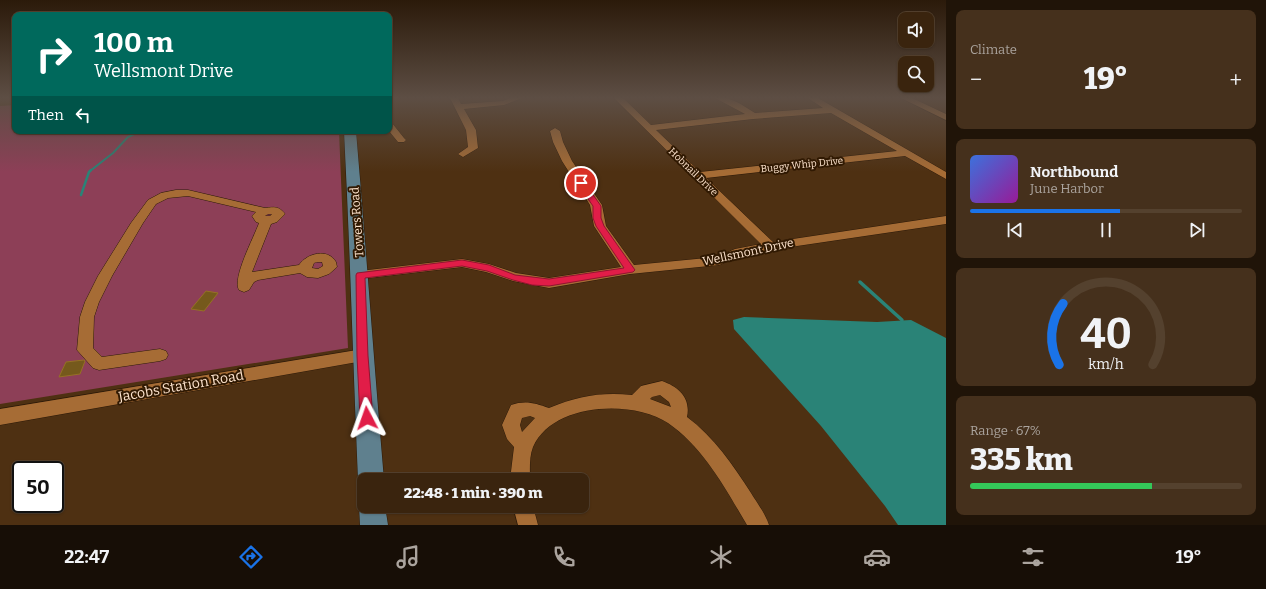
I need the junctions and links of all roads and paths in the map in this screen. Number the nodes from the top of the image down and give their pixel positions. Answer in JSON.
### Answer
{"nodes":[{"id":1,"x":467,"y":122,"type":"edge"},
{"id":2,"x":642,"y":122,"type":"edge"},
{"id":3,"x":696,"y":122,"type":"edge"},
{"id":4,"x":854,"y":122,"type":"edge"},
{"id":5,"x":648,"y":128,"type":"junction"},
{"id":6,"x":392,"y":129,"type":"edge"},
{"id":7,"x":555,"y":131,"type":"dead end"},
{"id":8,"x":350,"y":134,"type":"edge"},
{"id":9,"x":401,"y":140,"type":"dead end"},
{"id":10,"x":907,"y":153,"type":"junction"},
{"id":11,"x":463,"y":154,"type":"dead end"},
{"id":12,"x":697,"y":176,"type":"junction"},
{"id":13,"x":946,"y":176,"type":"edge"},
{"id":14,"x":946,"y":220,"type":"edge"},
{"id":15,"x":770,"y":246,"type":"junction"},
{"id":16,"x":304,"y":268,"type":"dead end"},
{"id":17,"x":630,"y":270,"type":"junction"},
{"id":18,"x":360,"y":275,"type":"junction"},
{"id":19,"x":160,"y":355,"type":"dead end"},
{"id":20,"x":362,"y":356,"type":"junction"},
{"id":21,"x":0,"y":417,"type":"edge"},
{"id":22,"x":551,"y":417,"type":"junction"},
{"id":23,"x":525,"y":444,"type":"junction"},
{"id":24,"x":370,"y":473,"type":"edge"},
{"id":25,"x":520,"y":473,"type":"edge"},
{"id":26,"x":373,"y":513,"type":"edge"},
{"id":27,"x":525,"y":513,"type":"edge"},
{"id":28,"x":374,"y":525,"type":"edge"},
{"id":29,"x":528,"y":525,"type":"edge"},
{"id":30,"x":759,"y":525,"type":"edge"}],
"edges":[{"from":1,"to":11,"type":"street"},
{"from":2,"to":5,"type":"street","name":"Hobnail Drive"},
{"from":3,"to":5,"type":"street"},
{"from":4,"to":10,"type":"street"},
{"from":5,"to":12,"type":"street","name":"Hobnail Drive"},
{"from":6,"to":9,"type":"street"},
{"from":7,"to":17,"type":"street"},
{"from":8,"to":18,"type":"main road","name":"Towers Road"},
{"from":10,"to":12,"type":"street","name":"Buggy Whip Drive"},
{"from":10,"to":13,"type":"street"},
{"from":12,"to":15,"type":"street","name":"Hobnail Drive"},
{"from":14,"to":15,"type":"street","name":"Wellsmont Drive"},
{"from":15,"to":17,"type":"street","name":"Wellsmont Drive"},
{"from":16,"to":19,"type":"street"},
{"from":17,"to":18,"type":"street","name":"Wellsmont Drive"},
{"from":18,"to":20,"type":"main road","name":"Towers Road"},
{"from":20,"to":21,"type":"street","name":"Jacobs Station Road"},
{"from":20,"to":24,"type":"main road","name":"Towers Road"},
{"from":22,"to":23,"type":"street"},
{"from":22,"to":23,"type":"street"},
{"from":22,"to":30,"type":"street"},
{"from":23,"to":25,"type":"street"},
{"from":26,"to":28,"type":"main road"},
{"from":27,"to":29,"type":"street"}]}
